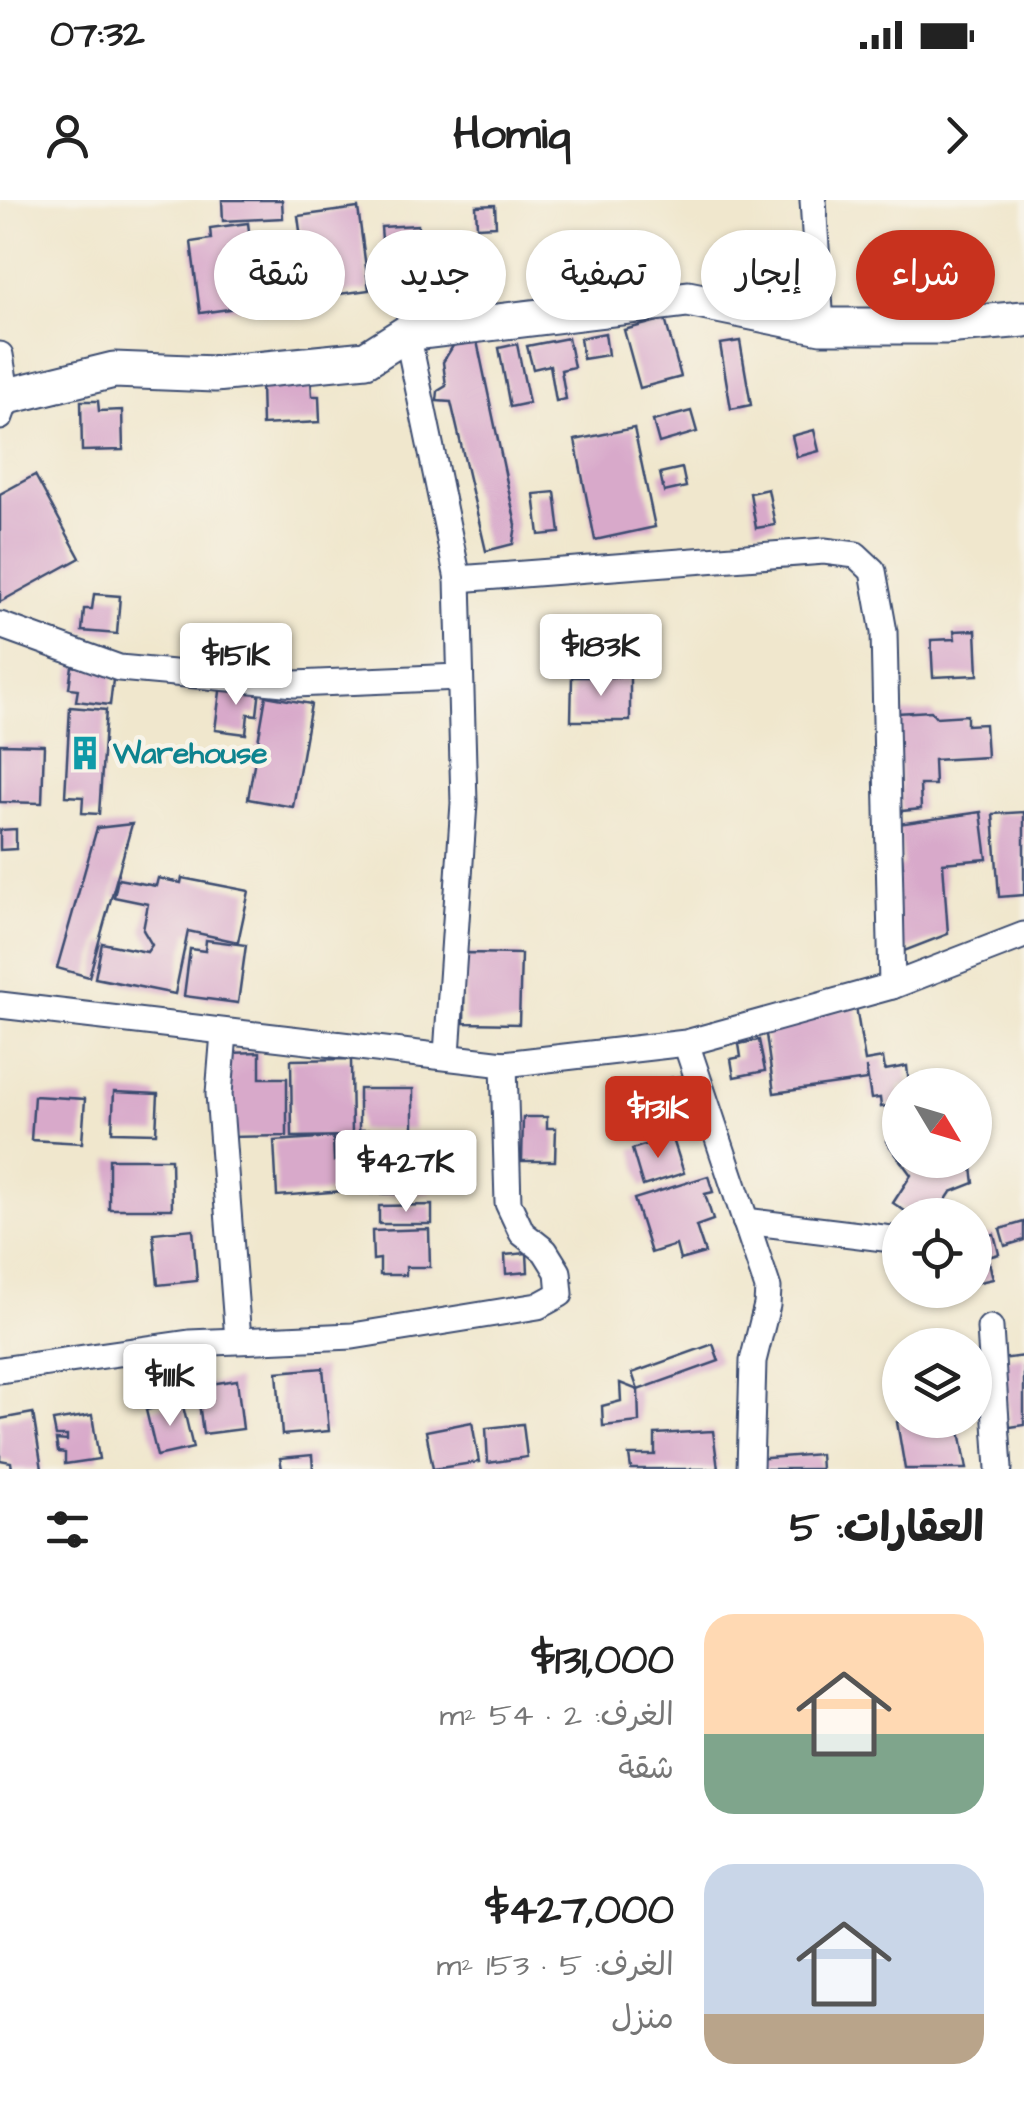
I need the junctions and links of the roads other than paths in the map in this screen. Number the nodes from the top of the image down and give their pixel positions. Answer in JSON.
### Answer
{"nodes":[{"id":1,"x":812,"y":200,"type":"edge"},
{"id":2,"x":1024,"y":319,"type":"edge"},
{"id":3,"x":821,"y":326,"type":"junction"},
{"id":4,"x":407,"y":334,"type":"junction"},
{"id":5,"x":0,"y":355,"type":"edge"},
{"id":6,"x":2,"y":404,"type":"edge"},
{"id":7,"x":458,"y":578,"type":"junction"},
{"id":8,"x":0,"y":626,"type":"edge"},
{"id":9,"x":459,"y":677,"type":"junction"},
{"id":10,"x":1024,"y":934,"type":"edge"},
{"id":11,"x":892,"y":986,"type":"junction"},
{"id":12,"x":0,"y":1004,"type":"edge"},
{"id":13,"x":224,"y":1032,"type":"junction"},
{"id":14,"x":686,"y":1043,"type":"junction"},
{"id":15,"x":447,"y":1054,"type":"junction"},
{"id":16,"x":504,"y":1064,"type":"junction"},
{"id":17,"x":745,"y":1221,"type":"junction"},
{"id":18,"x":882,"y":1238,"type":"edge"},
{"id":19,"x":238,"y":1339,"type":"junction"},
{"id":20,"x":992,"y":1359,"type":"edge"},
{"id":21,"x":0,"y":1370,"type":"edge"},
{"id":22,"x":750,"y":1469,"type":"edge"},
{"id":23,"x":999,"y":1469,"type":"edge"}],
"edges":[{"from":1,"to":3,"type":"street"},
{"from":2,"to":3,"type":"street"},
{"from":3,"to":4,"type":"street"},
{"from":4,"to":6,"type":"street"},
{"from":4,"to":7,"type":"street"},
{"from":5,"to":6,"type":"street"},
{"from":7,"to":9,"type":"street"},
{"from":7,"to":11,"type":"street"},
{"from":8,"to":9,"type":"street"},
{"from":9,"to":15,"type":"street"},
{"from":10,"to":11,"type":"street"},
{"from":11,"to":14,"type":"street"},
{"from":12,"to":13,"type":"street"},
{"from":13,"to":15,"type":"street"},
{"from":13,"to":19,"type":"street"},
{"from":14,"to":16,"type":"street"},
{"from":14,"to":17,"type":"street"},
{"from":15,"to":16,"type":"street"},
{"from":16,"to":19,"type":"street"},
{"from":17,"to":18,"type":"street"},
{"from":17,"to":22,"type":"street"},
{"from":19,"to":21,"type":"street"},
{"from":20,"to":23,"type":"street"}]}
